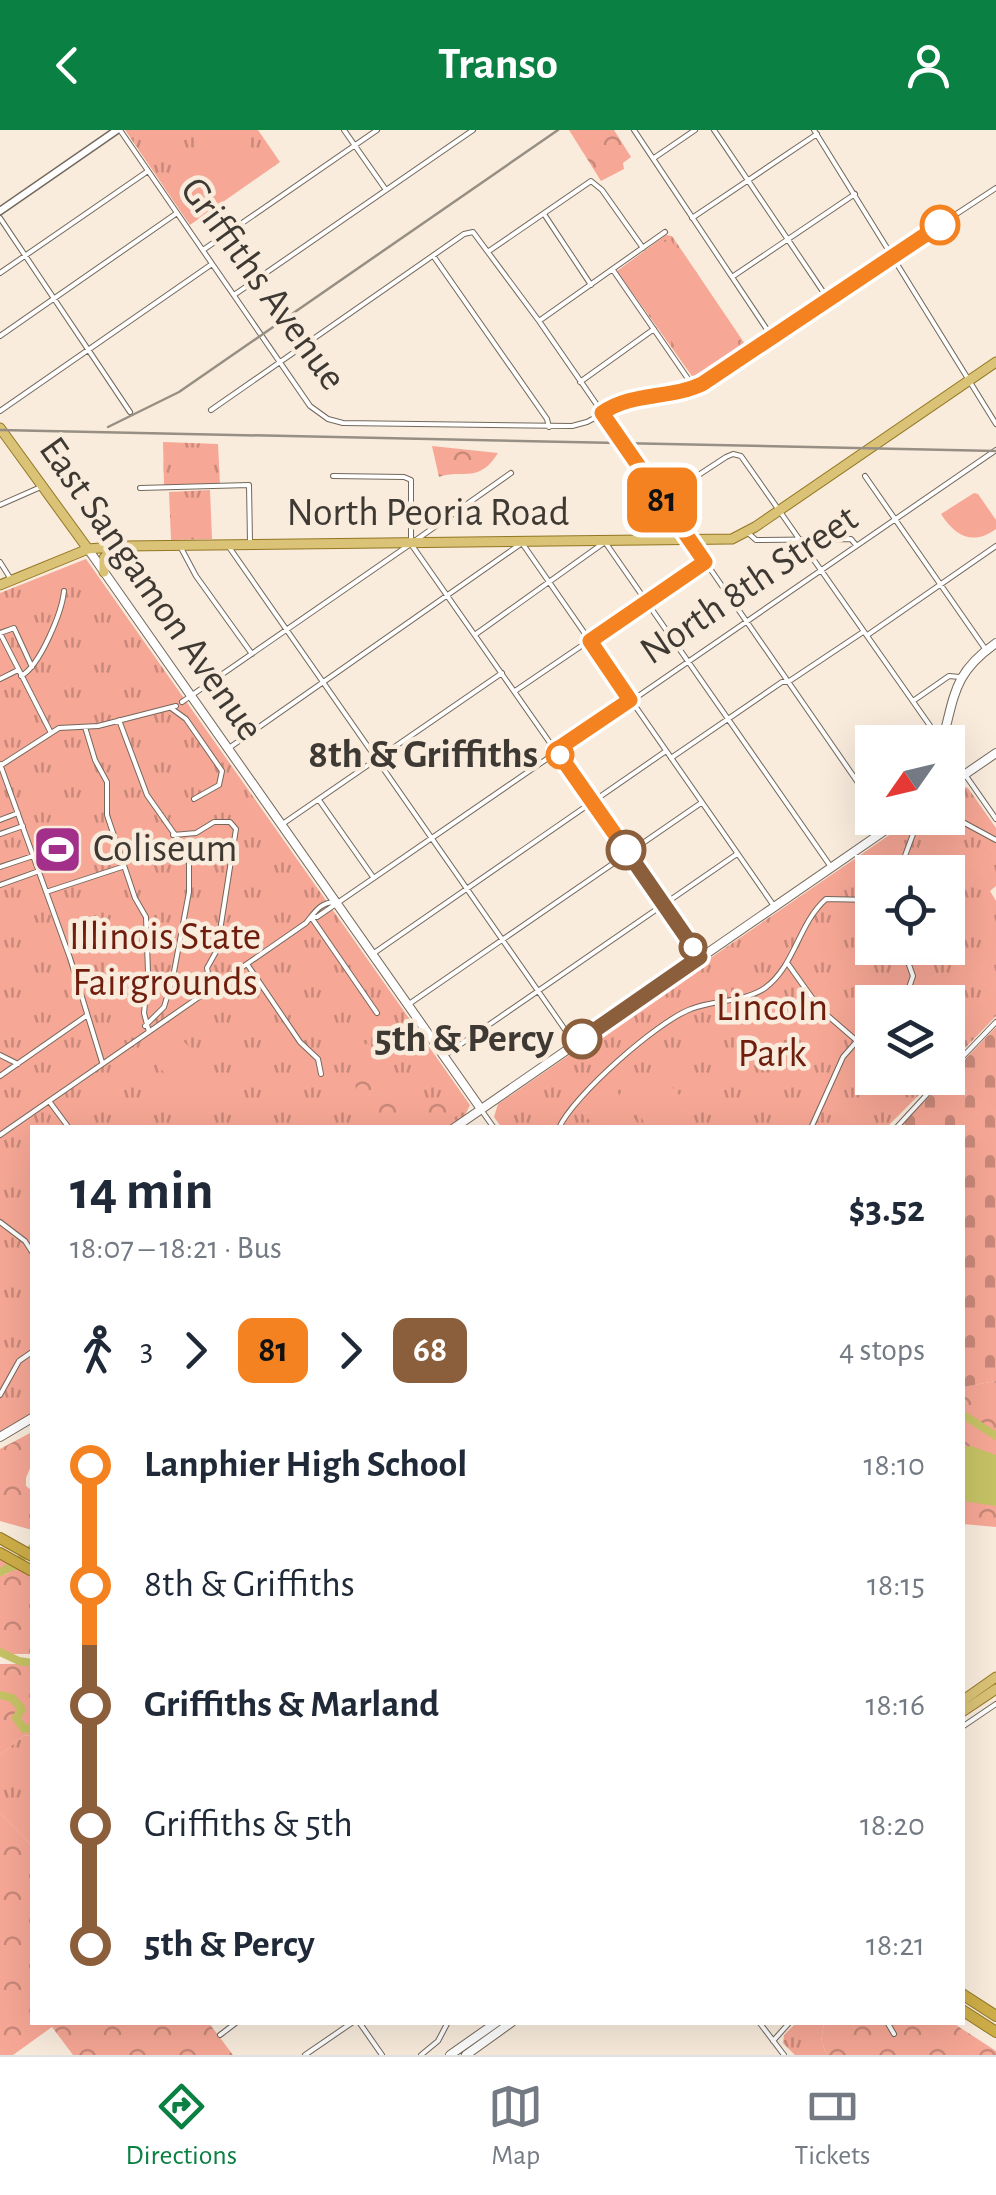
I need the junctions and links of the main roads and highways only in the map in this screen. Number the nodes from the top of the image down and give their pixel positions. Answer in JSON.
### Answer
{"nodes":[{"id":1,"x":996,"y":362,"type":"edge"},
{"id":2,"x":0,"y":428,"type":"edge"},
{"id":3,"x":115,"y":547,"type":"junction"},
{"id":4,"x":88,"y":549,"type":"junction"},
{"id":5,"x":104,"y":572,"type":"junction"},
{"id":6,"x":0,"y":585,"type":"edge"},
{"id":7,"x":996,"y":643,"type":"edge"},
{"id":8,"x":947,"y":725,"type":"edge"},
{"id":9,"x":996,"y":753,"type":"edge"},
{"id":10,"x":965,"y":773,"type":"edge"},
{"id":11,"x":878,"y":835,"type":"edge"},
{"id":12,"x":468,"y":1092,"type":"junction"},
{"id":13,"x":497,"y":1098,"type":"junction"},
{"id":14,"x":481,"y":1109,"type":"junction"},
{"id":15,"x":465,"y":1120,"type":"junction"},
{"id":16,"x":458,"y":1125,"type":"edge"},
{"id":17,"x":30,"y":1419,"type":"edge"},
{"id":18,"x":0,"y":1437,"type":"edge"},
{"id":19,"x":1,"y":1539,"type":"edge"},
{"id":20,"x":0,"y":1553,"type":"edge"},
{"id":21,"x":30,"y":1555,"type":"edge"},
{"id":22,"x":30,"y":1570,"type":"edge"},
{"id":23,"x":996,"y":1678,"type":"edge"},
{"id":24,"x":996,"y":1689,"type":"edge"},
{"id":25,"x":969,"y":1700,"type":"edge"},
{"id":26,"x":965,"y":1998,"type":"edge"},
{"id":27,"x":965,"y":2012,"type":"edge"},
{"id":28,"x":996,"y":2016,"type":"edge"},
{"id":29,"x":492,"y":2025,"type":"edge"},
{"id":30,"x":508,"y":2025,"type":"edge"},
{"id":31,"x":996,"y":2032,"type":"edge"},
{"id":32,"x":450,"y":2055,"type":"edge"},
{"id":33,"x":466,"y":2055,"type":"edge"}],
"edges":[{"from":1,"to":3,"type":"main road","name":"North Peoria Road"},
{"from":2,"to":4,"type":"main road","name":"East Sangamon Avenue"},
{"from":3,"to":4,"type":"main road","name":"North Peoria Road"},
{"from":3,"to":5,"type":"main road"},
{"from":4,"to":5,"type":"main road","name":"East Sangamon Avenue"},
{"from":4,"to":6,"type":"main road","name":"North Peoria Road"},
{"from":5,"to":12,"type":"main road","name":"East Sangamon Avenue"},
{"from":7,"to":8,"type":"main road"},
{"from":9,"to":10,"type":"main road"},
{"from":11,"to":13,"type":"main road"},
{"from":12,"to":13,"type":"main road"},
{"from":12,"to":14,"type":"main road","name":"East Sangamon Avenue"},
{"from":12,"to":15,"type":"main road"},
{"from":13,"to":14,"type":"main road"},
{"from":14,"to":15,"type":"main road"},
{"from":15,"to":16,"type":"main road"},
{"from":17,"to":18,"type":"main road"},
{"from":19,"to":21,"type":"highway"},
{"from":20,"to":22,"type":"highway"},
{"from":23,"to":25,"type":"main road"},
{"from":24,"to":25,"type":"main road"},
{"from":26,"to":28,"type":"highway"},
{"from":27,"to":31,"type":"highway"},
{"from":29,"to":32,"type":"main road"},
{"from":30,"to":33,"type":"main road"}]}
